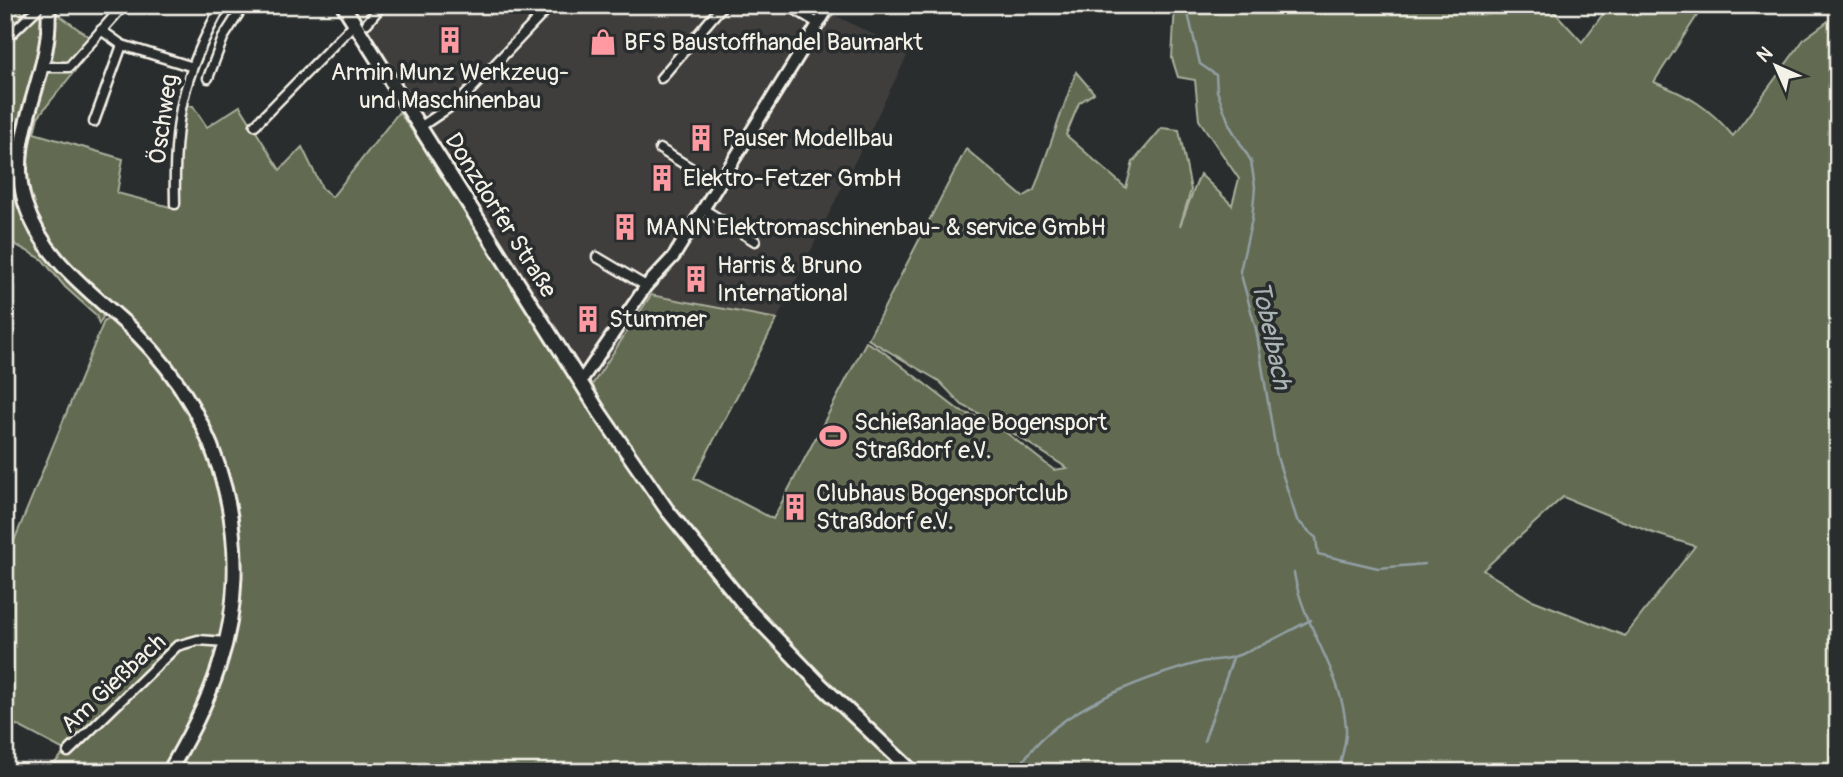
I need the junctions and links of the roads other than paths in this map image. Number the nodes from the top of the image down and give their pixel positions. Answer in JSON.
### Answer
{"nodes":[{"id":1,"x":40,"y":5,"type":"edge"},
{"id":2,"x":48,"y":5,"type":"edge"},
{"id":3,"x":124,"y":5,"type":"edge"},
{"id":4,"x":222,"y":5,"type":"edge"},
{"id":5,"x":244,"y":5,"type":"edge"},
{"id":6,"x":343,"y":5,"type":"edge"},
{"id":7,"x":382,"y":5,"type":"edge"},
{"id":8,"x":537,"y":5,"type":"edge"},
{"id":9,"x":723,"y":5,"type":"edge"},
{"id":10,"x":788,"y":5,"type":"edge"},
{"id":11,"x":831,"y":5,"type":"edge"},
{"id":12,"x":549,"y":8,"type":"edge"},
{"id":13,"x":360,"y":23,"type":"junction"},
{"id":14,"x":819,"y":24,"type":"junction"},
{"id":15,"x":101,"y":30,"type":"junction"},
{"id":16,"x":5,"y":40,"type":"edge"},
{"id":17,"x":122,"y":44,"type":"junction"},
{"id":18,"x":190,"y":66,"type":"junction"},
{"id":19,"x":44,"y":67,"type":"junction"},
{"id":20,"x":208,"y":78,"type":"dead end"},
{"id":21,"x":661,"y":78,"type":"dead end"},
{"id":22,"x":94,"y":122,"type":"dead end"},
{"id":23,"x":255,"y":125,"type":"dead end"},
{"id":24,"x":420,"y":127,"type":"junction"},
{"id":25,"x":660,"y":149,"type":"dead end"},
{"id":26,"x":718,"y":185,"type":"junction"},
{"id":27,"x":175,"y":204,"type":"dead end"},
{"id":28,"x":703,"y":209,"type":"junction"},
{"id":29,"x":755,"y":241,"type":"dead end"},
{"id":30,"x":597,"y":257,"type":"dead end"},
{"id":31,"x":646,"y":286,"type":"junction"},
{"id":32,"x":581,"y":381,"type":"junction"},
{"id":33,"x":226,"y":642,"type":"junction"},
{"id":34,"x":68,"y":752,"type":"dead end"},
{"id":35,"x":169,"y":772,"type":"edge"},
{"id":36,"x":913,"y":772,"type":"edge"}],
"edges":[{"from":1,"to":16,"type":"street"},
{"from":2,"to":19,"type":"main road"},
{"from":3,"to":15,"type":"street"},
{"from":4,"to":18,"type":"street","name":"Öschweg"},
{"from":5,"to":20,"type":"street"},
{"from":6,"to":13,"type":"main road","name":"Donzdorfer Straße"},
{"from":7,"to":13,"type":"street"},
{"from":8,"to":12,"type":"street"},
{"from":9,"to":21,"type":"street"},
{"from":10,"to":14,"type":"street"},
{"from":11,"to":14,"type":"street"},
{"from":12,"to":24,"type":"street"},
{"from":13,"to":23,"type":"street"},
{"from":13,"to":24,"type":"main road","name":"Donzdorfer Straße"},
{"from":14,"to":26,"type":"street"},
{"from":15,"to":17,"type":"street"},
{"from":15,"to":19,"type":"street"},
{"from":17,"to":18,"type":"street"},
{"from":17,"to":22,"type":"street"},
{"from":18,"to":27,"type":"street","name":"Öschweg"},
{"from":19,"to":33,"type":"main road"},
{"from":24,"to":32,"type":"main road","name":"Donzdorfer Straße"},
{"from":25,"to":26,"type":"street"},
{"from":26,"to":28,"type":"street"},
{"from":28,"to":29,"type":"street"},
{"from":28,"to":31,"type":"street"},
{"from":30,"to":31,"type":"street"},
{"from":31,"to":32,"type":"street"},
{"from":32,"to":36,"type":"main road","name":"Donzdorfer Straße"},
{"from":33,"to":34,"type":"street","name":"Am Gießbach"},
{"from":33,"to":35,"type":"main road"}]}
